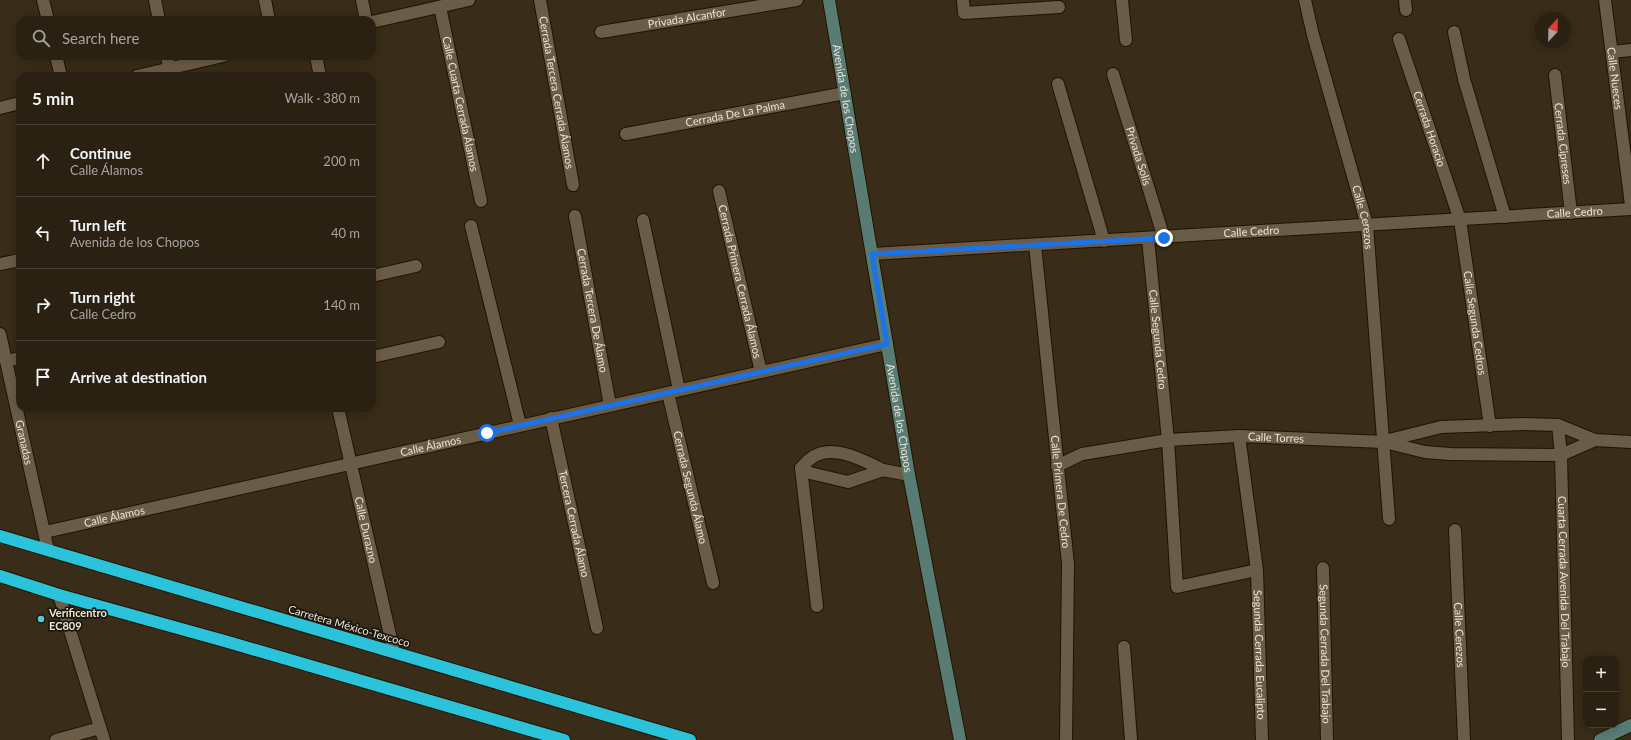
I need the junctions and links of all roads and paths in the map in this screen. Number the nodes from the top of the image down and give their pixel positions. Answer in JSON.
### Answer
{"nodes":[{"id":1,"x":43,"y":0,"type":"edge"},
{"id":2,"x":155,"y":0,"type":"edge"},
{"id":3,"x":265,"y":0,"type":"edge"},
{"id":4,"x":362,"y":0,"type":"edge"},
{"id":5,"x":469,"y":0,"type":"edge"},
{"id":6,"x":540,"y":0,"type":"edge"},
{"id":7,"x":797,"y":0,"type":"edge"},
{"id":8,"x":829,"y":0,"type":"edge"},
{"id":9,"x":963,"y":0,"type":"edge"},
{"id":10,"x":1122,"y":0,"type":"edge"},
{"id":11,"x":1305,"y":0,"type":"edge"},
{"id":12,"x":1605,"y":0,"type":"edge"},
{"id":13,"x":440,"y":7,"type":"junction"},
{"id":14,"x":1059,"y":7,"type":"dead end"},
{"id":15,"x":47,"y":16,"type":"edge"},
{"id":16,"x":159,"y":16,"type":"edge"},
{"id":17,"x":268,"y":16,"type":"edge"},
{"id":18,"x":365,"y":16,"type":"edge"},
{"id":19,"x":376,"y":21,"type":"edge"},
{"id":20,"x":601,"y":32,"type":"dead end"},
{"id":21,"x":1454,"y":32,"type":"dead end"},
{"id":22,"x":1398,"y":39,"type":"dead end"},
{"id":23,"x":1126,"y":40,"type":"dead end"},
{"id":24,"x":1631,"y":50,"type":"edge"},
{"id":25,"x":1612,"y":52,"type":"junction"},
{"id":26,"x":57,"y":60,"type":"edge"},
{"id":27,"x":168,"y":60,"type":"edge"},
{"id":28,"x":205,"y":60,"type":"edge"},
{"id":29,"x":317,"y":60,"type":"edge"},
{"id":30,"x":170,"y":68,"type":"junction"},
{"id":31,"x":59,"y":72,"type":"edge"},
{"id":32,"x":154,"y":72,"type":"edge"},
{"id":33,"x":319,"y":72,"type":"edge"},
{"id":34,"x":1113,"y":74,"type":"dead end"},
{"id":35,"x":1555,"y":74,"type":"dead end"},
{"id":36,"x":1058,"y":84,"type":"dead end"},
{"id":37,"x":845,"y":93,"type":"junction"},
{"id":38,"x":16,"y":104,"type":"edge"},
{"id":39,"x":0,"y":108,"type":"edge"},
{"id":40,"x":1626,"y":126,"type":"edge"},
{"id":41,"x":626,"y":134,"type":"dead end"},
{"id":42,"x":574,"y":185,"type":"dead end"},
{"id":43,"x":719,"y":191,"type":"dead end"},
{"id":44,"x":481,"y":202,"type":"dead end"},
{"id":45,"x":1631,"y":205,"type":"edge"},
{"id":46,"x":1631,"y":209,"type":"edge"},
{"id":47,"x":1571,"y":213,"type":"junction"},
{"id":48,"x":575,"y":216,"type":"dead end"},
{"id":49,"x":1506,"y":217,"type":"junction"},
{"id":50,"x":643,"y":220,"type":"dead end"},
{"id":51,"x":1460,"y":220,"type":"junction"},
{"id":52,"x":1366,"y":225,"type":"junction"},
{"id":53,"x":471,"y":226,"type":"dead end"},
{"id":54,"x":1164,"y":238,"type":"junction"},
{"id":55,"x":1148,"y":239,"type":"junction"},
{"id":56,"x":1104,"y":241,"type":"junction"},
{"id":57,"x":1035,"y":245,"type":"junction"},
{"id":58,"x":872,"y":254,"type":"junction"},
{"id":59,"x":16,"y":261,"type":"edge"},
{"id":60,"x":0,"y":264,"type":"edge"},
{"id":61,"x":416,"y":266,"type":"dead end"},
{"id":62,"x":376,"y":275,"type":"edge"},
{"id":63,"x":0,"y":334,"type":"edge"},
{"id":64,"x":439,"y":342,"type":"dead end"},
{"id":65,"x":887,"y":344,"type":"junction"},
{"id":66,"x":376,"y":356,"type":"edge"},
{"id":67,"x":16,"y":359,"type":"edge"},
{"id":68,"x":6,"y":361,"type":"junction"},
{"id":69,"x":761,"y":372,"type":"junction"},
{"id":70,"x":673,"y":391,"type":"junction"},
{"id":71,"x":610,"y":405,"type":"junction"},
{"id":72,"x":16,"y":406,"type":"edge"},
{"id":73,"x":17,"y":412,"type":"edge"},
{"id":74,"x":339,"y":412,"type":"edge"},
{"id":75,"x":551,"y":418,"type":"junction"},
{"id":76,"x":520,"y":425,"type":"junction"},
{"id":77,"x":1558,"y":425,"type":"junction"},
{"id":78,"x":1490,"y":426,"type":"junction"},
{"id":79,"x":1239,"y":436,"type":"junction"},
{"id":80,"x":1168,"y":440,"type":"junction"},
{"id":81,"x":1595,"y":440,"type":"junction"},
{"id":82,"x":1384,"y":442,"type":"junction"},
{"id":83,"x":1631,"y":442,"type":"edge"},
{"id":84,"x":1561,"y":455,"type":"junction"},
{"id":85,"x":350,"y":463,"type":"junction"},
{"id":86,"x":1057,"y":466,"type":"junction"},
{"id":87,"x":801,"y":468,"type":"junction"},
{"id":88,"x":883,"y":470,"type":"junction"},
{"id":89,"x":909,"y":475,"type":"junction"},
{"id":90,"x":1389,"y":519,"type":"dead end"},
{"id":91,"x":1455,"y":530,"type":"dead end"},
{"id":92,"x":44,"y":532,"type":"junction"},
{"id":93,"x":0,"y":536,"type":"edge"},
{"id":94,"x":48,"y":550,"type":"junction"},
{"id":95,"x":1323,"y":568,"type":"dead end"},
{"id":96,"x":1257,"y":570,"type":"junction"},
{"id":97,"x":0,"y":576,"type":"edge"},
{"id":98,"x":713,"y":583,"type":"dead end"},
{"id":99,"x":59,"y":595,"type":"junction"},
{"id":100,"x":817,"y":606,"type":"dead end"},
{"id":101,"x":597,"y":628,"type":"dead end"},
{"id":102,"x":1124,"y":647,"type":"dead end"},
{"id":103,"x":394,"y":652,"type":"junction"},
{"id":104,"x":1631,"y":725,"type":"edge"},
{"id":105,"x":102,"y":734,"type":"edge"},
{"id":106,"x":56,"y":740,"type":"edge"},
{"id":107,"x":564,"y":740,"type":"edge"},
{"id":108,"x":690,"y":740,"type":"edge"},
{"id":109,"x":960,"y":740,"type":"edge"},
{"id":110,"x":1066,"y":740,"type":"edge"},
{"id":111,"x":1131,"y":740,"type":"edge"},
{"id":112,"x":1262,"y":740,"type":"edge"},
{"id":113,"x":1327,"y":740,"type":"edge"},
{"id":114,"x":1464,"y":740,"type":"edge"},
{"id":115,"x":1568,"y":740,"type":"edge"},
{"id":116,"x":1600,"y":740,"type":"edge"}],
"edges":[{"from":1,"to":15,"type":"street"},
{"from":2,"to":16,"type":"street"},
{"from":3,"to":17,"type":"street"},
{"from":4,"to":18,"type":"street"},
{"from":5,"to":13,"type":"street"},
{"from":6,"to":42,"type":"street","name":"Cerrada Tercera Cerrada Álamos"},
{"from":7,"to":20,"type":"street","name":"Privada Alcanfor"},
{"from":8,"to":37,"type":"street","name":"Avenida de los Chopos"},
{"from":9,"to":14,"type":"street"},
{"from":10,"to":23,"type":"street"},
{"from":11,"to":52,"type":"street","name":"Calle Cerezos"},
{"from":12,"to":25,"type":"street","name":"Calle Nueces"},
{"from":13,"to":19,"type":"street"},
{"from":13,"to":44,"type":"street","name":"Calle Cuarta Cerrada Álamos"},
{"from":21,"to":49,"type":"street"},
{"from":22,"to":51,"type":"street","name":"Cerrada Horacio"},
{"from":24,"to":25,"type":"street"},
{"from":25,"to":40,"type":"street","name":"Calle Nueces"},
{"from":26,"to":31,"type":"street"},
{"from":27,"to":30,"type":"street"},
{"from":28,"to":30,"type":"street"},
{"from":29,"to":33,"type":"street"},
{"from":30,"to":32,"type":"street"},
{"from":34,"to":54,"type":"street","name":"Privada Solís"},
{"from":35,"to":47,"type":"street","name":"Cerrada Cipreses"},
{"from":36,"to":56,"type":"street"},
{"from":37,"to":41,"type":"street","name":"Cerrada De La Palma"},
{"from":37,"to":58,"type":"street","name":"Avenida de los Chopos"},
{"from":38,"to":39,"type":"street"},
{"from":40,"to":45,"type":"street","name":"Calle Nueces"},
{"from":43,"to":69,"type":"street","name":"Cerrada Primera Cerrada Álamos"},
{"from":46,"to":47,"type":"street","name":"Calle Cedro"},
{"from":47,"to":49,"type":"street","name":"Calle Cedro"},
{"from":48,"to":71,"type":"street","name":"Cerrada Tercera De Álamo"},
{"from":49,"to":51,"type":"street","name":"Calle Cedro"},
{"from":50,"to":70,"type":"street","name":"Cerrada Segunda Álamo"},
{"from":51,"to":52,"type":"street","name":"Calle Cedro"},
{"from":51,"to":78,"type":"street","name":"Calle Segunda Cedros"},
{"from":52,"to":54,"type":"street","name":"Calle Cedro"},
{"from":52,"to":82,"type":"street","name":"Calle Cerezos"},
{"from":53,"to":76,"type":"street"},
{"from":54,"to":55,"type":"street","name":"Calle Cedro"},
{"from":55,"to":56,"type":"street","name":"Calle Cedro"},
{"from":55,"to":80,"type":"street","name":"Calle Segunda Cedro"},
{"from":56,"to":57,"type":"street","name":"Calle Cedro"},
{"from":57,"to":58,"type":"street","name":"Calle Cedro"},
{"from":57,"to":86,"type":"street","name":"Calle Primera De Cedro"},
{"from":58,"to":65,"type":"street","name":"Avenida de los Chopos"},
{"from":59,"to":60,"type":"street"},
{"from":61,"to":62,"type":"street"},
{"from":63,"to":68,"type":"street","name":"Granadas"},
{"from":64,"to":66,"type":"street"},
{"from":65,"to":69,"type":"street","name":"Calle Álamos"},
{"from":65,"to":89,"type":"street","name":"Avenida de los Chopos"},
{"from":67,"to":68,"type":"street"},
{"from":68,"to":72,"type":"street","name":"Granadas"},
{"from":69,"to":70,"type":"street","name":"Calle Álamos"},
{"from":70,"to":71,"type":"street","name":"Calle Álamos"},
{"from":70,"to":98,"type":"street","name":"Cerrada Segunda Álamo"},
{"from":71,"to":75,"type":"street","name":"Calle Álamos"},
{"from":73,"to":92,"type":"street","name":"Granadas"},
{"from":74,"to":85,"type":"street","name":"Calle Durazno"},
{"from":75,"to":76,"type":"street","name":"Calle Álamos"},
{"from":75,"to":101,"type":"street","name":"Tercera Cerrada Álamo"},
{"from":76,"to":85,"type":"street","name":"Calle Álamos"},
{"from":77,"to":78,"type":"street","name":"Calle Torres"},
{"from":77,"to":81,"type":"street","name":"Calle Torres"},
{"from":77,"to":84,"type":"street","name":"Cuarta Cerrada Avenida Del Trabajo"},
{"from":78,"to":82,"type":"street","name":"Calle Torres"},
{"from":79,"to":80,"type":"street","name":"Calle Torres"},
{"from":79,"to":82,"type":"street","name":"Calle Torres"},
{"from":79,"to":96,"type":"street","name":"Segunda Cerrada Eucalipto"},
{"from":80,"to":86,"type":"street","name":"Calle Torres"},
{"from":80,"to":96,"type":"street"},
{"from":81,"to":83,"type":"street","name":"Calle Torres"},
{"from":81,"to":84,"type":"street","name":"Calle Torres"},
{"from":82,"to":84,"type":"street","name":"Calle Torres"},
{"from":82,"to":90,"type":"street","name":"Calle Cerezos"},
{"from":84,"to":115,"type":"street","name":"Cuarta Cerrada Avenida Del Trabajo"},
{"from":85,"to":92,"type":"street","name":"Calle Álamos"},
{"from":85,"to":103,"type":"street","name":"Calle Durazno"},
{"from":86,"to":110,"type":"street","name":"Calle Primera De Cedro"},
{"from":87,"to":88,"type":"street"},
{"from":87,"to":88,"type":"street"},
{"from":87,"to":100,"type":"street"},
{"from":88,"to":89,"type":"street"},
{"from":89,"to":109,"type":"street","name":"Avenida de los Chopos"},
{"from":91,"to":114,"type":"street","name":"Calle Cerezos"},
{"from":92,"to":94,"type":"street","name":"Granadas"},
{"from":93,"to":94,"type":"highway","name":"Carretera México-Texcoco"},
{"from":94,"to":103,"type":"highway","name":"Carretera México-Texcoco"},
{"from":95,"to":113,"type":"street","name":"Segunda Cerrada Del Trabajo"},
{"from":96,"to":112,"type":"street","name":"Segunda Cerrada Eucalipto"},
{"from":97,"to":99,"type":"highway"},
{"from":99,"to":105,"type":"street"},
{"from":99,"to":107,"type":"highway"},
{"from":102,"to":111,"type":"street"},
{"from":103,"to":108,"type":"highway","name":"Carretera México-Texcoco"},
{"from":104,"to":116,"type":"street"},
{"from":105,"to":106,"type":"street"}]}
